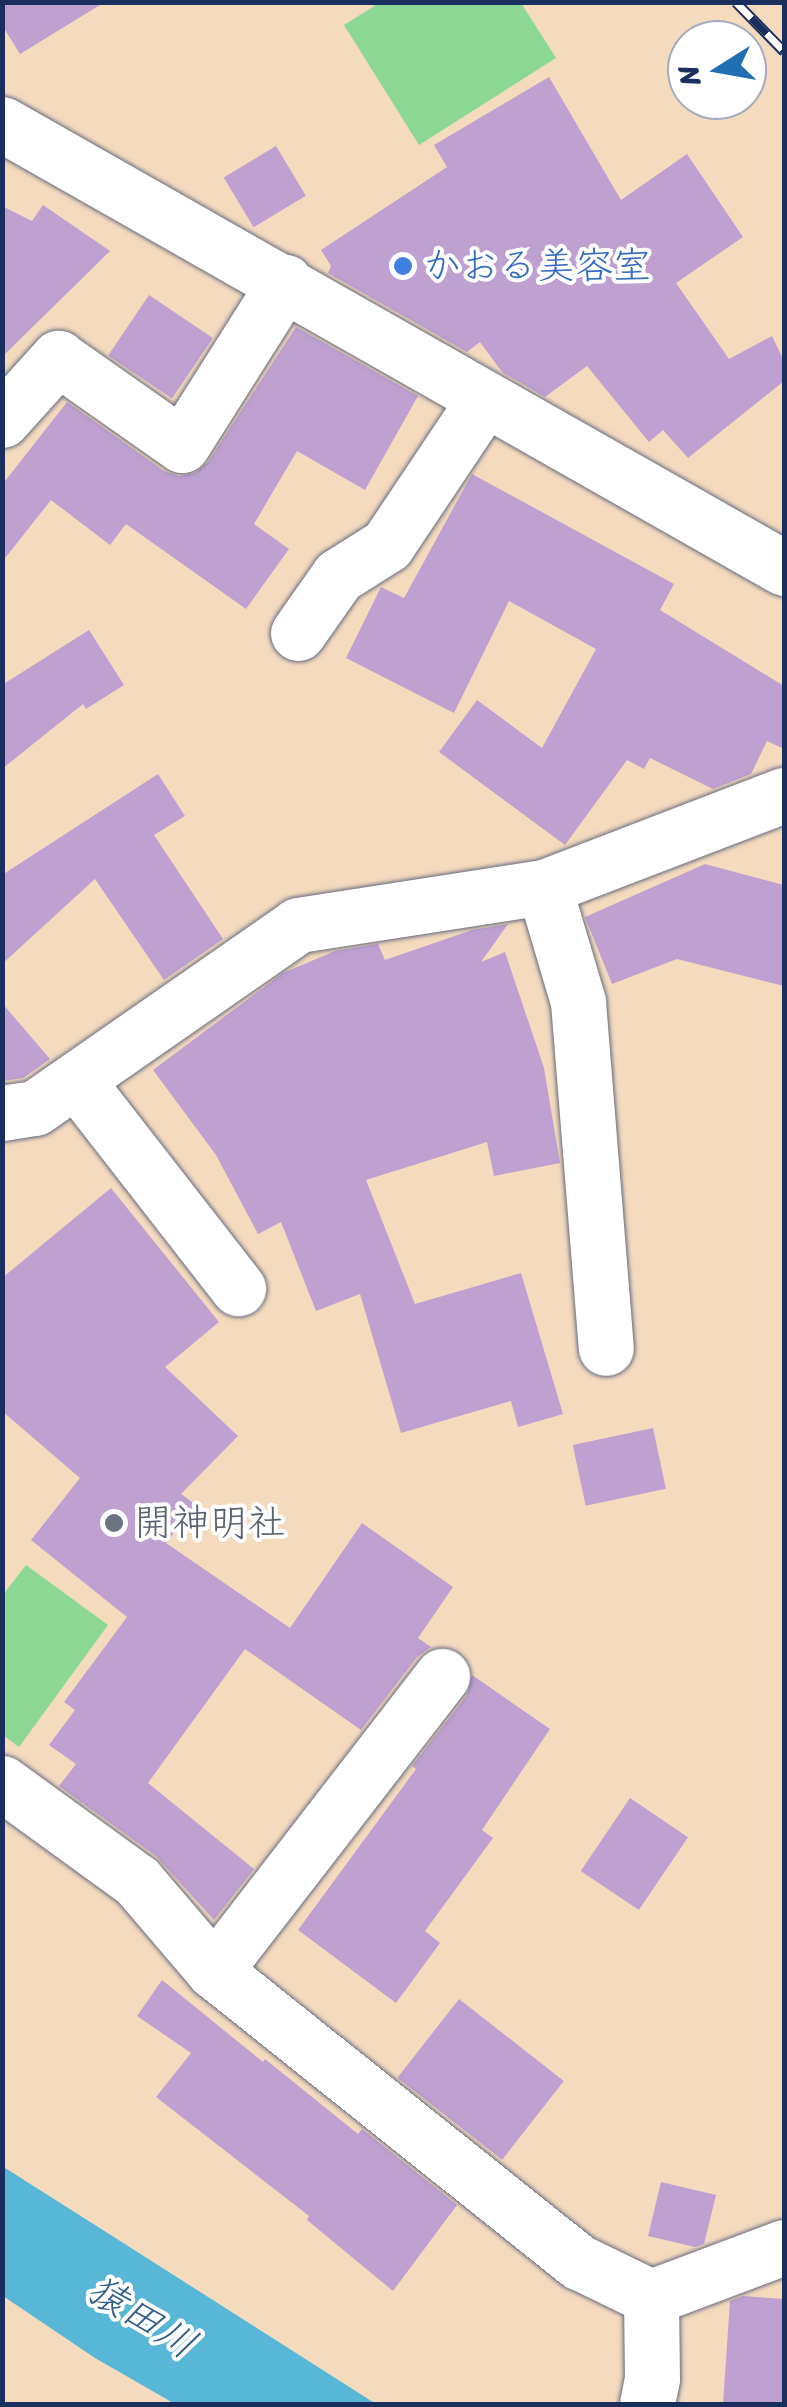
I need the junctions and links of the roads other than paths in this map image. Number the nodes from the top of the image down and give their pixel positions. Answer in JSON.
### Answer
{"nodes":[{"id":1,"x":2,"y":124,"type":"edge"},
{"id":2,"x":284,"y":282,"type":"junction"},
{"id":3,"x":484,"y":400,"type":"junction"},
{"id":4,"x":2,"y":420,"type":"edge"},
{"id":5,"x":784,"y":568,"type":"edge"},
{"id":6,"x":298,"y":633,"type":"dead end"},
{"id":7,"x":784,"y":795,"type":"edge"},
{"id":8,"x":544,"y":887,"type":"junction"},
{"id":9,"x":76,"y":1080,"type":"junction"},
{"id":10,"x":2,"y":1114,"type":"edge"},
{"id":11,"x":238,"y":1288,"type":"dead end"},
{"id":12,"x":606,"y":1348,"type":"dead end"},
{"id":13,"x":442,"y":1676,"type":"dead end"},
{"id":14,"x":2,"y":1783,"type":"edge"},
{"id":15,"x":214,"y":1972,"type":"junction"},
{"id":16,"x":784,"y":2247,"type":"edge"},
{"id":17,"x":651,"y":2298,"type":"junction"},
{"id":18,"x":647,"y":2404,"type":"edge"}],
"edges":[{"from":1,"to":2,"type":"street"},
{"from":2,"to":3,"type":"street"},
{"from":2,"to":4,"type":"street"},
{"from":3,"to":5,"type":"street"},
{"from":3,"to":6,"type":"street"},
{"from":7,"to":8,"type":"street"},
{"from":8,"to":9,"type":"street"},
{"from":8,"to":12,"type":"street"},
{"from":9,"to":10,"type":"street"},
{"from":9,"to":11,"type":"street"},
{"from":13,"to":15,"type":"street"},
{"from":14,"to":15,"type":"street"},
{"from":15,"to":17,"type":"street"},
{"from":16,"to":17,"type":"street"},
{"from":17,"to":18,"type":"street"}]}
